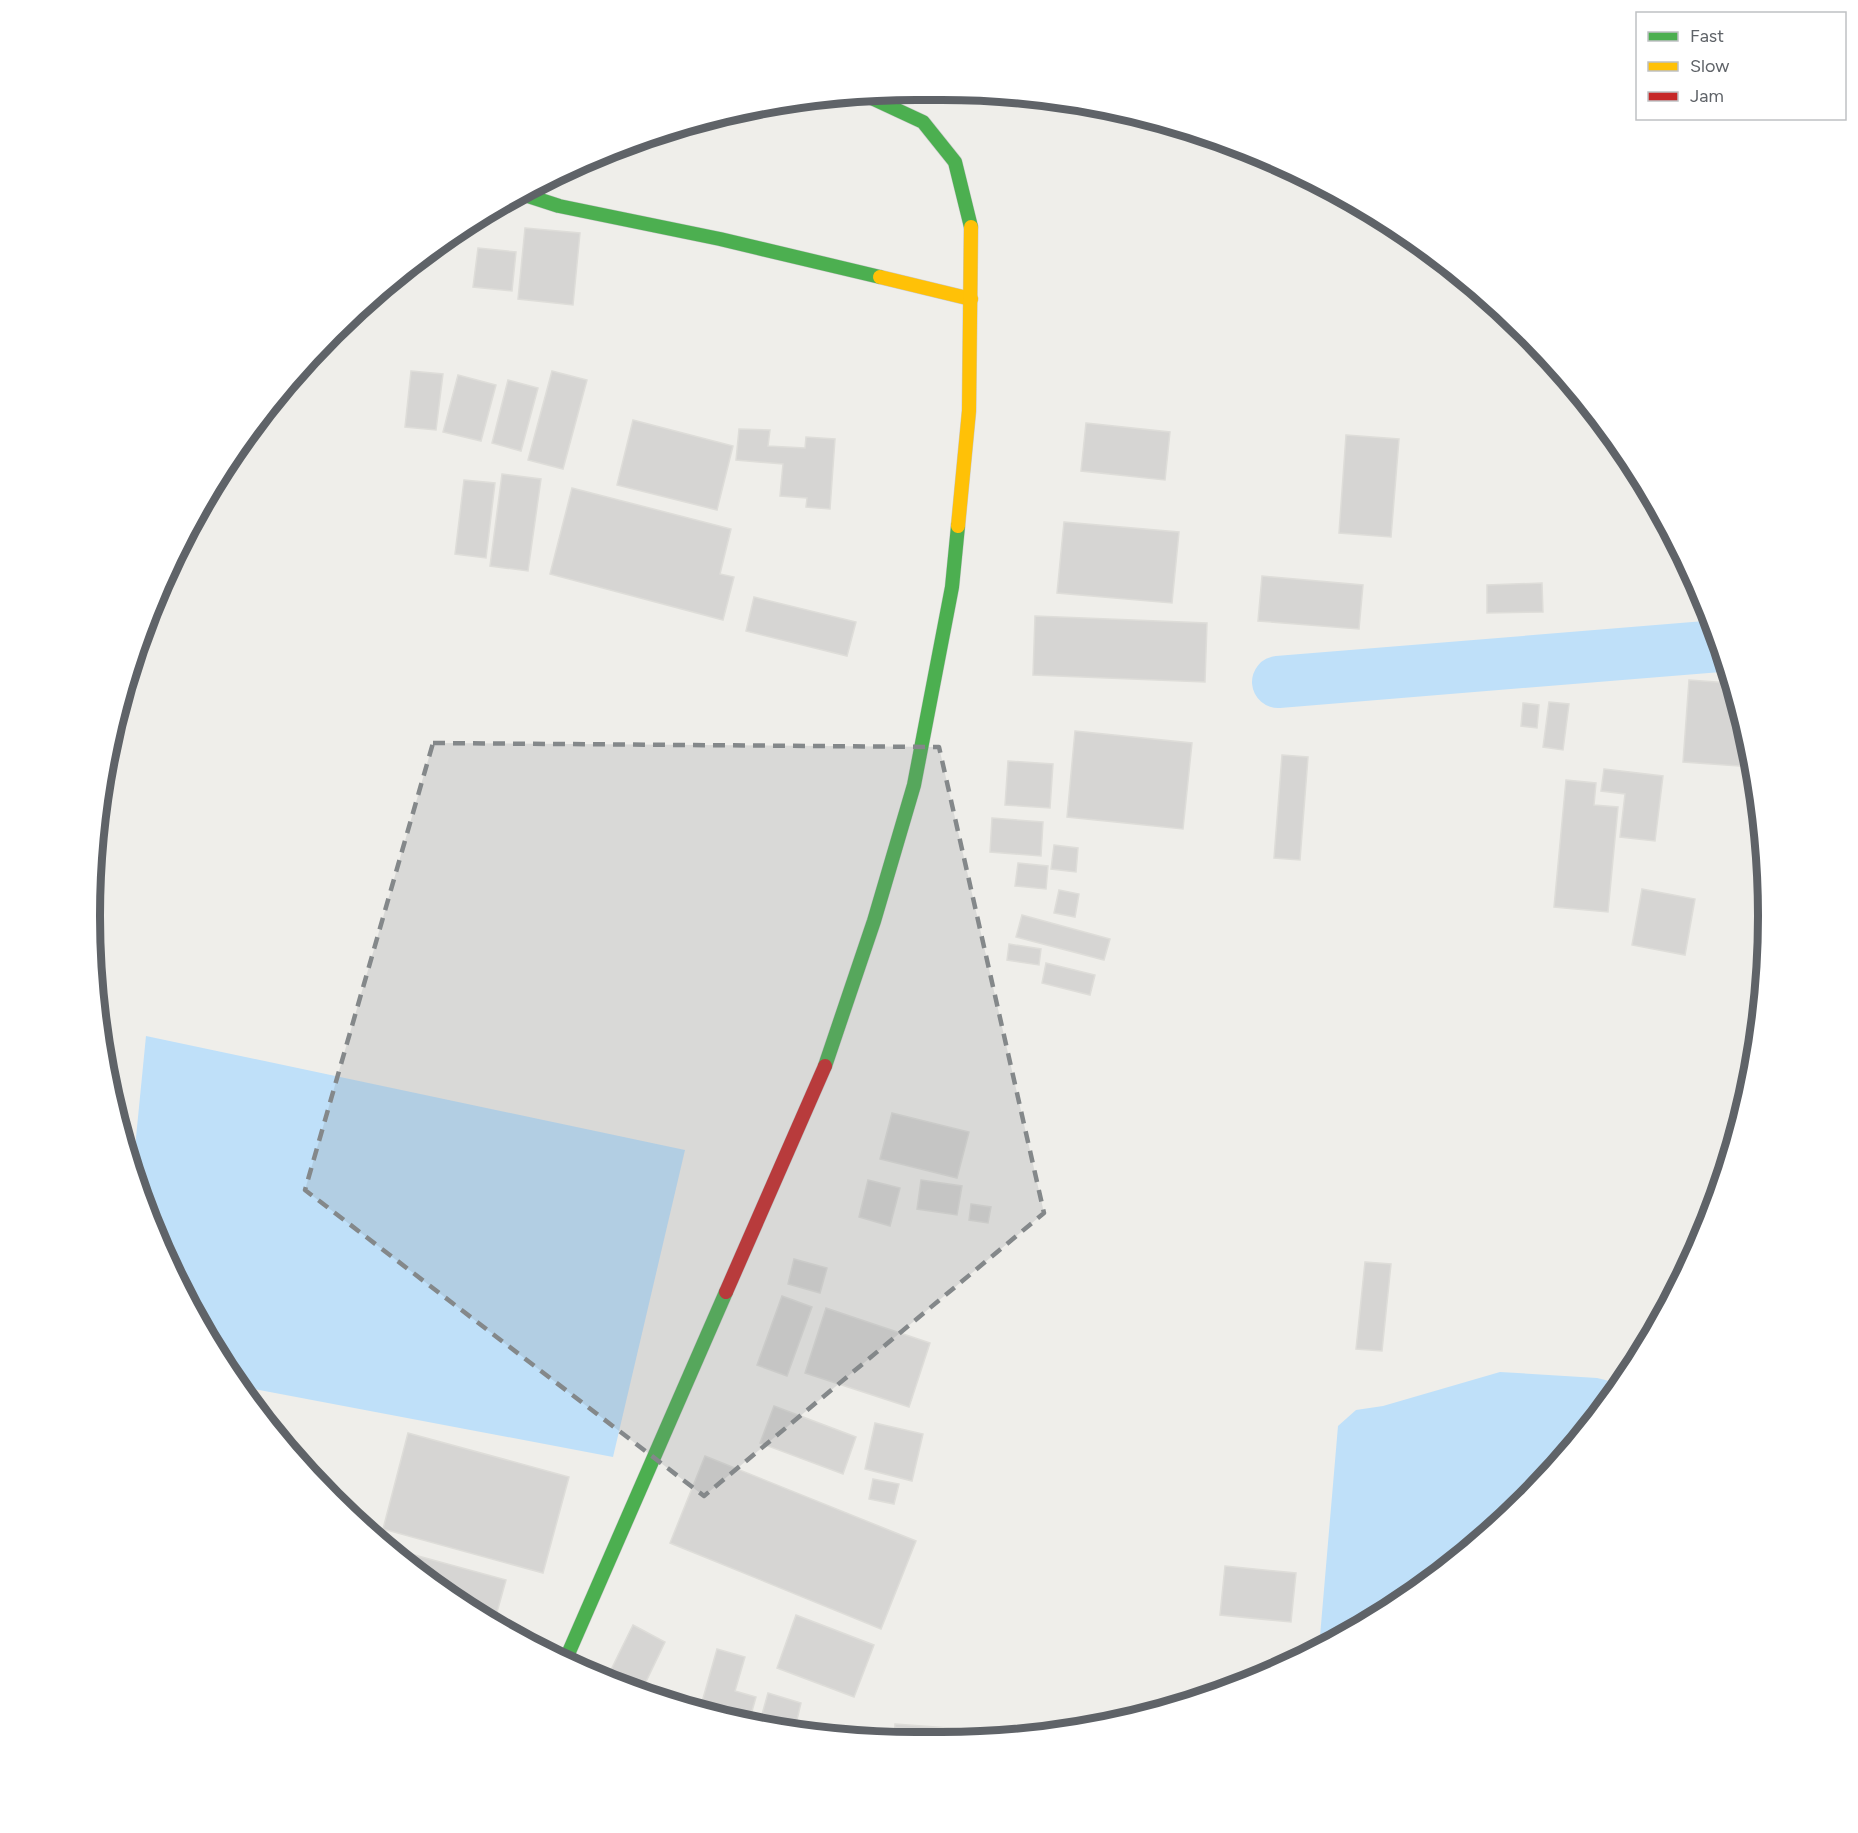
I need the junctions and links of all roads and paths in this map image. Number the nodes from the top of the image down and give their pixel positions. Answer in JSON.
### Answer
{"nodes":[{"id":1,"x":879,"y":101,"type":"edge"},
{"id":2,"x":531,"y":198,"type":"edge"},
{"id":3,"x":970,"y":299,"type":"junction"},
{"id":4,"x":568,"y":1654,"type":"edge"}],
"edges":[{"from":1,"to":3,"type":"street"},
{"from":2,"to":3,"type":"street"},
{"from":3,"to":4,"type":"street"}]}
